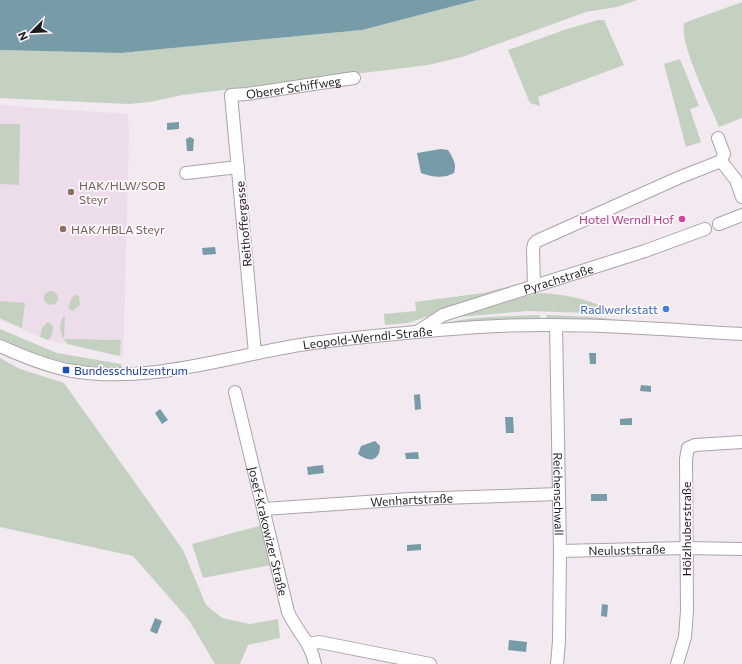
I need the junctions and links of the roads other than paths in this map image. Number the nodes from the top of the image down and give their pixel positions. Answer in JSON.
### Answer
{"nodes":[{"id":1,"x":354,"y":78,"type":"dead end"},
{"id":2,"x":231,"y":94,"type":"joint"},
{"id":3,"x":718,"y":138,"type":"dead end"},
{"id":4,"x":721,"y":160,"type":"junction"},
{"id":5,"x":238,"y":167,"type":"junction"},
{"id":6,"x":186,"y":173,"type":"dead end"},
{"id":7,"x":742,"y":197,"type":"edge"},
{"id":8,"x":742,"y":215,"type":"edge"},
{"id":9,"x":719,"y":224,"type":"dead end"},
{"id":10,"x":705,"y":229,"type":"dead end"},
{"id":11,"x":534,"y":285,"type":"junction"},
{"id":12,"x":556,"y":325,"type":"junction"},
{"id":13,"x":414,"y":334,"type":"junction"},
{"id":14,"x":742,"y":334,"type":"edge"},
{"id":15,"x":0,"y":346,"type":"edge"},
{"id":16,"x":256,"y":354,"type":"junction"},
{"id":17,"x":235,"y":392,"type":"dead end"},
{"id":18,"x":742,"y":442,"type":"edge"},
{"id":19,"x":559,"y":494,"type":"junction"},
{"id":20,"x":264,"y":508,"type":"junction"},
{"id":21,"x":686,"y":548,"type":"junction"},
{"id":22,"x":742,"y":549,"type":"edge"},
{"id":23,"x":560,"y":551,"type":"junction"},
{"id":24,"x":309,"y":644,"type":"junction"},
{"id":25,"x":315,"y":664,"type":"edge"},
{"id":26,"x":430,"y":664,"type":"edge"},
{"id":27,"x":557,"y":664,"type":"edge"},
{"id":28,"x":678,"y":664,"type":"edge"}],
"edges":[{"from":1,"to":2,"type":"street","name":"Oberer Schiffweg"},
{"from":2,"to":5,"type":"street","name":"Reithoffergasse"},
{"from":3,"to":4,"type":"street"},
{"from":4,"to":7,"type":"street"},
{"from":4,"to":11,"type":"street"},
{"from":5,"to":6,"type":"street"},
{"from":5,"to":16,"type":"street","name":"Reithoffergasse"},
{"from":8,"to":9,"type":"street"},
{"from":10,"to":11,"type":"street","name":"Pyrachstraße"},
{"from":11,"to":13,"type":"street","name":"Pyrachstraße"},
{"from":12,"to":13,"type":"street","name":"Leopold-Werndl-Straße"},
{"from":12,"to":14,"type":"street","name":"Leopold-Werndl-Straße"},
{"from":12,"to":19,"type":"street","name":"Reichenschwall"},
{"from":13,"to":16,"type":"street","name":"Leopold-Werndl-Straße"},
{"from":15,"to":16,"type":"street","name":"Leopold-Werndl-Straße"},
{"from":17,"to":20,"type":"street","name":"Josef-Krakowizer Straße"},
{"from":18,"to":21,"type":"street","name":"Hölzlhuberstraße"},
{"from":19,"to":20,"type":"street","name":"Wenhartstraße"},
{"from":19,"to":23,"type":"street","name":"Reichenschwall"},
{"from":20,"to":24,"type":"street","name":"Josef-Krakowizer Straße"},
{"from":21,"to":22,"type":"street","name":"Neuluststraße"},
{"from":21,"to":23,"type":"street","name":"Neuluststraße"},
{"from":21,"to":28,"type":"street","name":"Hölzlhuberstraße"},
{"from":23,"to":27,"type":"street","name":"Reichenschwall"},
{"from":24,"to":25,"type":"street","name":"Josef-Krakowizer Straße"},
{"from":24,"to":26,"type":"street"}]}
